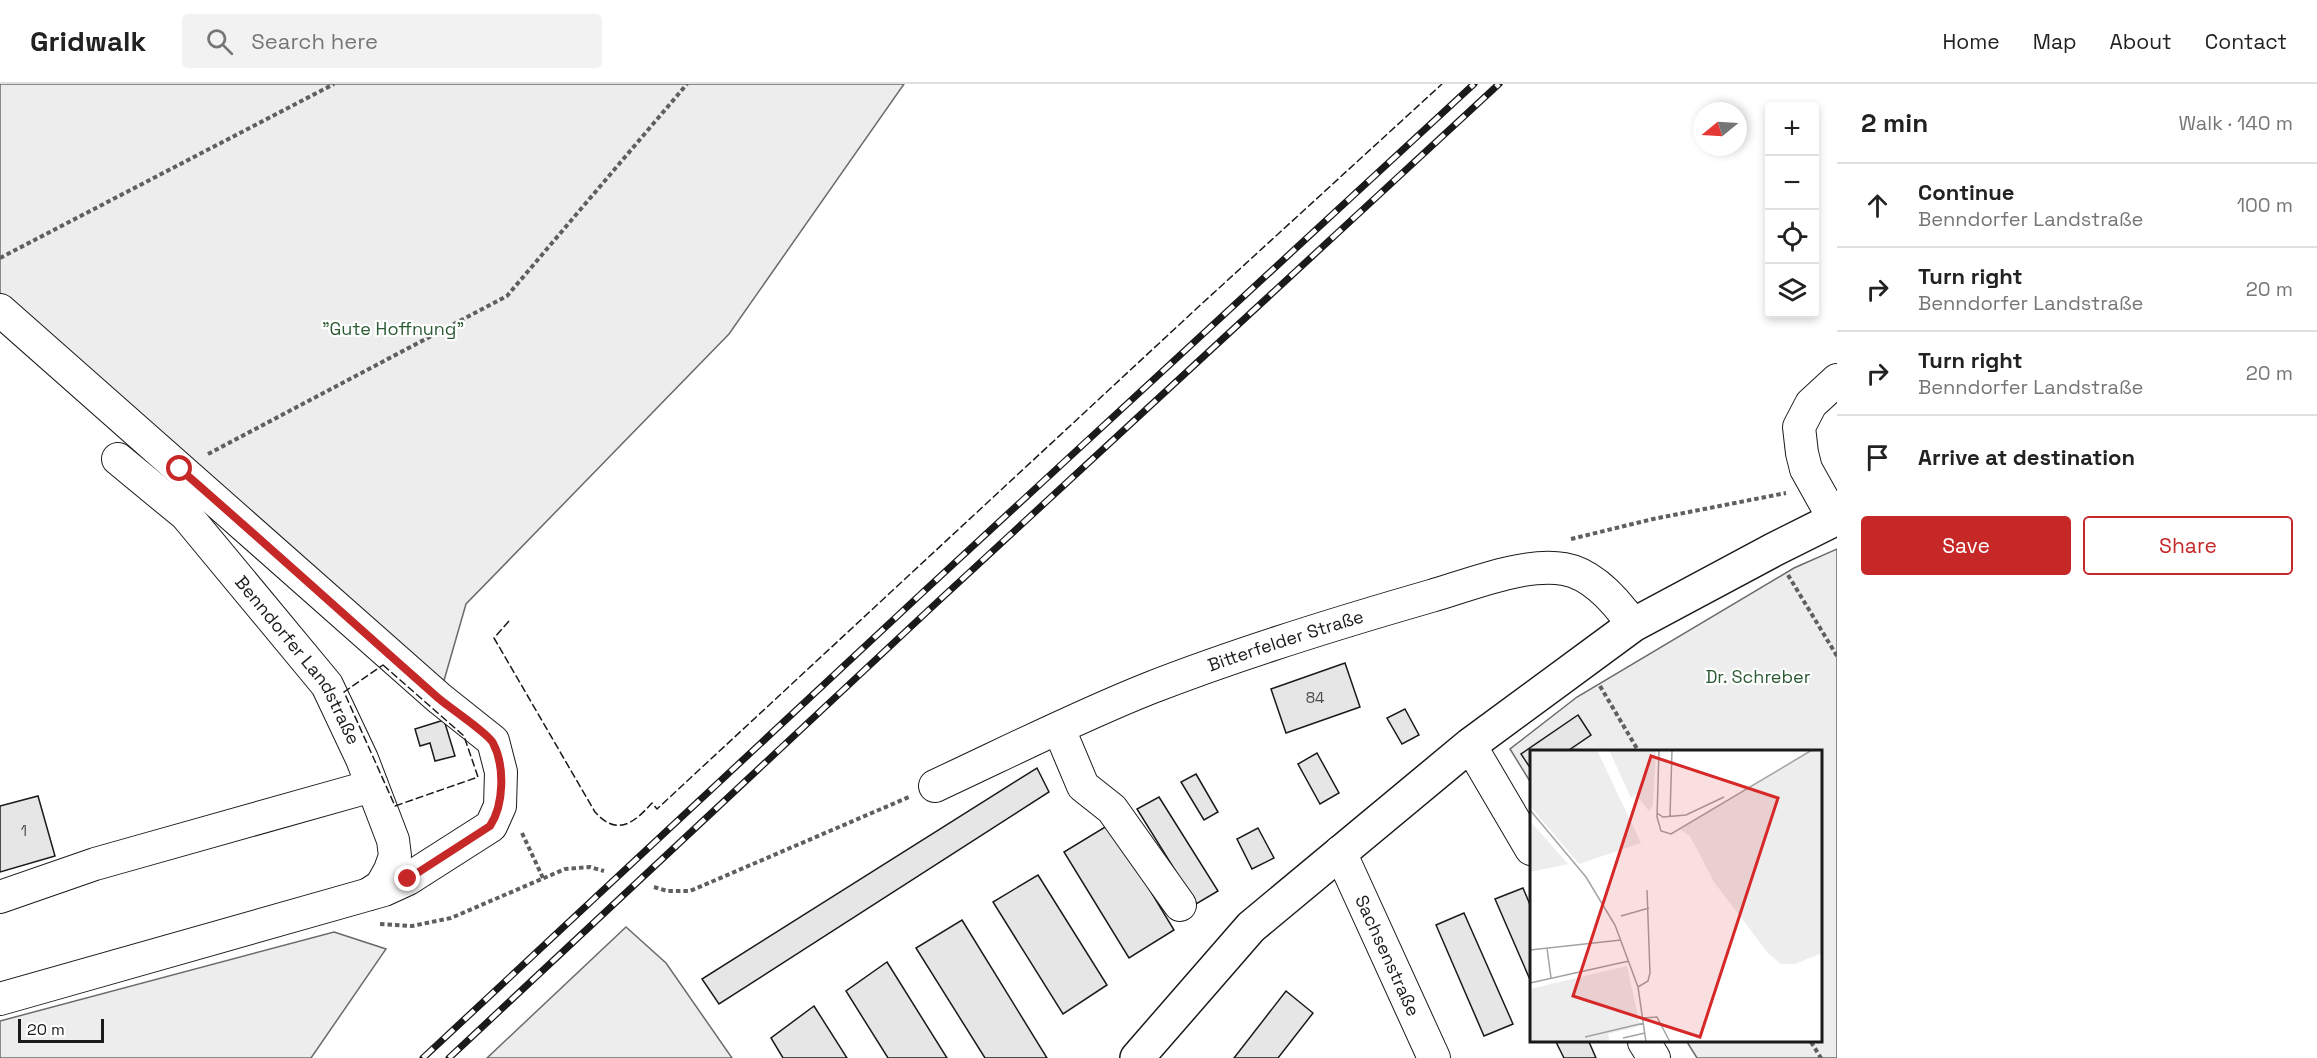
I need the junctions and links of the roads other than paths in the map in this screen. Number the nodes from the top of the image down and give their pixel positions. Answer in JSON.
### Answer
{"nodes":[{"id":1,"x":0,"y":310,"type":"edge"},
{"id":2,"x":1837,"y":380,"type":"edge"},
{"id":3,"x":118,"y":459,"type":"dead end"},
{"id":4,"x":1835,"y":519,"type":"edge"},
{"id":5,"x":1633,"y":625,"type":"junction"},
{"id":6,"x":1059,"y":729,"type":"junction"},
{"id":7,"x":1470,"y":746,"type":"junction"},
{"id":8,"x":372,"y":786,"type":"junction"},
{"id":9,"x":935,"y":786,"type":"road end"},
{"id":10,"x":1530,"y":847,"type":"edge"},
{"id":11,"x":1340,"y":852,"type":"junction"},
{"id":12,"x":368,"y":895,"type":"junction"},
{"id":13,"x":0,"y":897,"type":"edge"},
{"id":14,"x":1180,"y":905,"type":"dead end"},
{"id":15,"x":0,"y":999,"type":"edge"},
{"id":16,"x":1645,"y":1043,"type":"edge"},
{"id":17,"x":1137,"y":1058,"type":"edge"},
{"id":18,"x":1434,"y":1058,"type":"edge"},
{"id":19,"x":1654,"y":1058,"type":"edge"}],
"edges":[{"from":1,"to":12,"type":"street"},
{"from":2,"to":4,"type":"street"},
{"from":3,"to":8,"type":"street","name":"Benndorfer Landstraße"},
{"from":4,"to":5,"type":"main road"},
{"from":5,"to":6,"type":"street","name":"Bitterfelder Straße"},
{"from":5,"to":7,"type":"main road"},
{"from":6,"to":9,"type":"street","name":"Bitterfelder Straße"},
{"from":6,"to":14,"type":"street"},
{"from":7,"to":10,"type":"street"},
{"from":7,"to":11,"type":"main road"},
{"from":8,"to":12,"type":"street","name":"Benndorfer Landstraße"},
{"from":8,"to":13,"type":"street"},
{"from":11,"to":17,"type":"main road"},
{"from":11,"to":18,"type":"street","name":"Sachsenstraße"},
{"from":12,"to":15,"type":"street"},
{"from":16,"to":19,"type":"street"}]}
